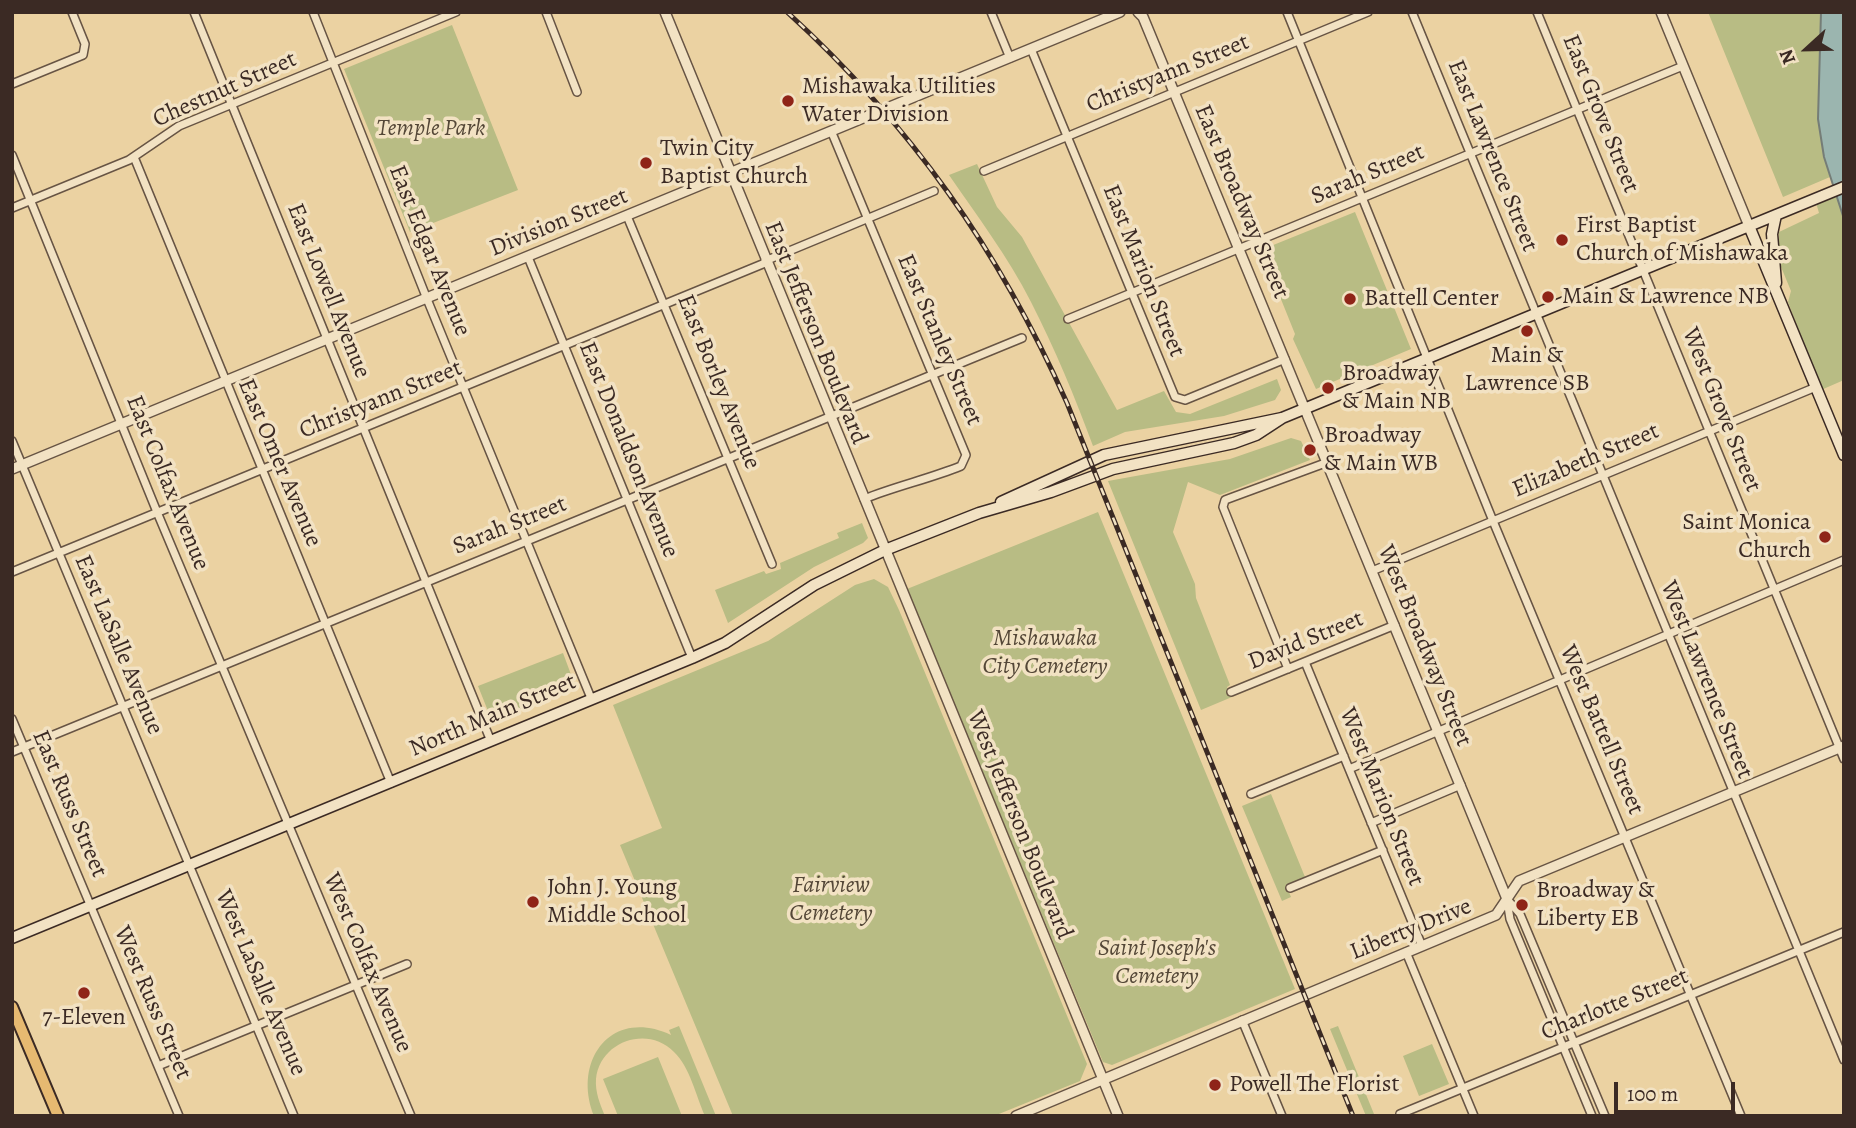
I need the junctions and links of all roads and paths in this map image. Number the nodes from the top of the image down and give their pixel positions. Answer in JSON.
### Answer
{"nodes":[{"id":1,"x":194,"y":12,"type":"edge"},
{"id":2,"x":313,"y":12,"type":"edge"},
{"id":3,"x":456,"y":12,"type":"edge"},
{"id":4,"x":546,"y":12,"type":"edge"},
{"id":5,"x":665,"y":12,"type":"edge"},
{"id":6,"x":991,"y":12,"type":"edge"},
{"id":7,"x":1120,"y":12,"type":"edge"},
{"id":8,"x":1138,"y":12,"type":"edge"},
{"id":9,"x":1287,"y":12,"type":"edge"},
{"id":10,"x":1368,"y":12,"type":"edge"},
{"id":11,"x":1412,"y":12,"type":"edge"},
{"id":12,"x":1537,"y":12,"type":"edge"},
{"id":13,"x":1661,"y":12,"type":"edge"},
{"id":14,"x":74,"y":16,"type":"edge"},
{"id":15,"x":1298,"y":41,"type":"junction"},
{"id":16,"x":1031,"y":49,"type":"junction"},
{"id":17,"x":1010,"y":58,"type":"junction"},
{"id":18,"x":333,"y":62,"type":"junction"},
{"id":19,"x":1683,"y":66,"type":"junction"},
{"id":20,"x":12,"y":84,"type":"edge"},
{"id":21,"x":578,"y":92,"type":"dead end"},
{"id":22,"x":1174,"y":92,"type":"junction"},
{"id":23,"x":232,"y":104,"type":"junction"},
{"id":24,"x":1577,"y":110,"type":"junction"},
{"id":25,"x":832,"y":133,"type":"junction"},
{"id":26,"x":1067,"y":136,"type":"junction"},
{"id":27,"x":1470,"y":154,"type":"junction"},
{"id":28,"x":12,"y":155,"type":"edge"},
{"id":29,"x":134,"y":157,"type":"junction"},
{"id":30,"x":984,"y":170,"type":"dead end"},
{"id":31,"x":730,"y":175,"type":"junction"},
{"id":32,"x":1844,"y":187,"type":"edge"},
{"id":33,"x":934,"y":191,"type":"dead end"},
{"id":34,"x":1362,"y":199,"type":"junction"},
{"id":35,"x":30,"y":200,"type":"junction"},
{"id":36,"x":12,"y":208,"type":"edge"},
{"id":37,"x":1776,"y":215,"type":"junction"},
{"id":38,"x":627,"y":216,"type":"junction"},
{"id":39,"x":868,"y":219,"type":"junction"},
{"id":40,"x":1749,"y":226,"type":"junction"},
{"id":41,"x":1239,"y":249,"type":"junction"},
{"id":42,"x":528,"y":257,"type":"junction"},
{"id":43,"x":765,"y":262,"type":"junction"},
{"id":44,"x":1642,"y":270,"type":"junction"},
{"id":45,"x":1132,"y":293,"type":"junction"},
{"id":46,"x":1778,"y":294,"type":"junction"},
{"id":47,"x":426,"y":299,"type":"junction"},
{"id":48,"x":665,"y":305,"type":"junction"},
{"id":49,"x":1535,"y":314,"type":"junction"},
{"id":50,"x":1068,"y":319,"type":"dead end"},
{"id":51,"x":1023,"y":338,"type":"dead end"},
{"id":52,"x":327,"y":340,"type":"junction"},
{"id":53,"x":564,"y":346,"type":"junction"},
{"id":54,"x":1285,"y":359,"type":"junction"},
{"id":55,"x":1427,"y":359,"type":"junction"},
{"id":56,"x":933,"y":375,"type":"junction"},
{"id":57,"x":224,"y":382,"type":"junction"},
{"id":58,"x":463,"y":387,"type":"junction"},
{"id":59,"x":1816,"y":387,"type":"junction"},
{"id":60,"x":1306,"y":408,"type":"junction"},
{"id":61,"x":829,"y":417,"type":"junction"},
{"id":62,"x":1282,"y":418,"type":"junction"},
{"id":63,"x":121,"y":424,"type":"junction"},
{"id":64,"x":363,"y":428,"type":"junction"},
{"id":65,"x":1708,"y":431,"type":"junction"},
{"id":66,"x":12,"y":441,"type":"edge"},
{"id":67,"x":1844,"y":455,"type":"edge"},
{"id":68,"x":728,"y":457,"type":"junction"},
{"id":69,"x":1328,"y":462,"type":"junction"},
{"id":70,"x":17,"y":467,"type":"edge"},
{"id":71,"x":261,"y":470,"type":"junction"},
{"id":72,"x":1601,"y":476,"type":"junction"},
{"id":73,"x":627,"y":499,"type":"junction"},
{"id":74,"x":864,"y":499,"type":"junction"},
{"id":75,"x":158,"y":512,"type":"junction"},
{"id":76,"x":979,"y":513,"type":"junction"},
{"id":77,"x":1493,"y":521,"type":"junction"},
{"id":78,"x":526,"y":540,"type":"junction"},
{"id":79,"x":885,"y":550,"type":"junction"},
{"id":80,"x":59,"y":553,"type":"junction"},
{"id":81,"x":1844,"y":560,"type":"edge"},
{"id":82,"x":772,"y":564,"type":"dead end"},
{"id":83,"x":1372,"y":571,"type":"junction"},
{"id":84,"x":12,"y":572,"type":"edge"},
{"id":85,"x":426,"y":581,"type":"junction"},
{"id":86,"x":1774,"y":589,"type":"junction"},
{"id":87,"x":324,"y":623,"type":"junction"},
{"id":88,"x":1395,"y":625,"type":"junction"},
{"id":89,"x":1667,"y":634,"type":"junction"},
{"id":90,"x":692,"y":658,"type":"junction"},
{"id":91,"x":1305,"y":662,"type":"junction"},
{"id":92,"x":221,"y":665,"type":"junction"},
{"id":93,"x":1288,"y":668,"type":"junction"},
{"id":94,"x":1559,"y":678,"type":"junction"},
{"id":95,"x":1231,"y":692,"type":"dead end"},
{"id":96,"x":591,"y":698,"type":"junction"},
{"id":97,"x":123,"y":706,"type":"junction"},
{"id":98,"x":12,"y":719,"type":"edge"},
{"id":99,"x":1438,"y":730,"type":"junction"},
{"id":100,"x":490,"y":739,"type":"junction"},
{"id":101,"x":24,"y":747,"type":"junction"},
{"id":102,"x":1841,"y":747,"type":"edge"},
{"id":103,"x":12,"y":752,"type":"edge"},
{"id":104,"x":1344,"y":757,"type":"junction"},
{"id":105,"x":1844,"y":760,"type":"edge"},
{"id":106,"x":1349,"y":769,"type":"junction"},
{"id":107,"x":390,"y":783,"type":"junction"},
{"id":108,"x":1461,"y":785,"type":"junction"},
{"id":109,"x":1732,"y":793,"type":"junction"},
{"id":110,"x":1251,"y":794,"type":"dead end"},
{"id":111,"x":1371,"y":823,"type":"junction"},
{"id":112,"x":288,"y":825,"type":"junction"},
{"id":113,"x":1625,"y":837,"type":"junction"},
{"id":114,"x":1383,"y":850,"type":"junction"},
{"id":115,"x":189,"y":864,"type":"junction"},
{"id":116,"x":1290,"y":888,"type":"dead end"},
{"id":117,"x":1507,"y":899,"type":"junction"},
{"id":118,"x":90,"y":905,"type":"junction"},
{"id":119,"x":1844,"y":932,"type":"edge"},
{"id":120,"x":12,"y":938,"type":"edge"},
{"id":121,"x":1422,"y":946,"type":"junction"},
{"id":122,"x":1798,"y":951,"type":"junction"},
{"id":123,"x":1406,"y":952,"type":"junction"},
{"id":124,"x":407,"y":964,"type":"dead end"},
{"id":125,"x":356,"y":985,"type":"junction"},
{"id":126,"x":1690,"y":995,"type":"junction"},
{"id":127,"x":12,"y":1007,"type":"edge"},
{"id":128,"x":1242,"y":1020,"type":"junction"},
{"id":129,"x":257,"y":1026,"type":"junction"},
{"id":130,"x":1574,"y":1043,"type":"junction"},
{"id":131,"x":1564,"y":1047,"type":"junction"},
{"id":132,"x":1844,"y":1060,"type":"edge"},
{"id":133,"x":158,"y":1066,"type":"junction"},
{"id":134,"x":1103,"y":1078,"type":"junction"},
{"id":135,"x":1462,"y":1088,"type":"junction"},
{"id":136,"x":1400,"y":1114,"type":"dead end"},
{"id":137,"x":58,"y":1116,"type":"edge"},
{"id":138,"x":179,"y":1116,"type":"edge"},
{"id":139,"x":294,"y":1116,"type":"edge"},
{"id":140,"x":411,"y":1116,"type":"edge"},
{"id":141,"x":1016,"y":1116,"type":"edge"},
{"id":142,"x":1118,"y":1116,"type":"edge"},
{"id":143,"x":1282,"y":1116,"type":"edge"},
{"id":144,"x":1474,"y":1116,"type":"edge"},
{"id":145,"x":1592,"y":1116,"type":"edge"},
{"id":146,"x":1605,"y":1116,"type":"edge"},
{"id":147,"x":1741,"y":1116,"type":"edge"}],
"edges":[{"from":1,"to":23,"type":"street","name":"East Lowell Avenue"},
{"from":2,"to":18,"type":"street","name":"East Edgar Avenue"},
{"from":3,"to":18,"type":"street","name":"Chestnut Street"},
{"from":4,"to":21,"type":"street"},
{"from":5,"to":31,"type":"street","name":"East Jefferson Boulevard"},
{"from":6,"to":17,"type":"street"},
{"from":7,"to":16,"type":"street","name":"Division Street"},
{"from":8,"to":22,"type":"street","name":"East Broadway Street"},
{"from":9,"to":15,"type":"street","name":"West Battell Street"},
{"from":10,"to":15,"type":"street","name":"Christyann Street"},
{"from":11,"to":27,"type":"street","name":"East Lawrence Street"},
{"from":12,"to":24,"type":"street","name":"East Grove Street"},
{"from":13,"to":19,"type":"street"},
{"from":14,"to":20,"type":"street"},
{"from":15,"to":22,"type":"street","name":"Christyann Street"},
{"from":15,"to":34,"type":"street","name":"West Battell Street"},
{"from":16,"to":17,"type":"street","name":"Division Street"},
{"from":16,"to":26,"type":"street","name":"East Marion Street"},
{"from":17,"to":25,"type":"street","name":"Division Street"},
{"from":18,"to":23,"type":"street","name":"Chestnut Street"},
{"from":18,"to":47,"type":"street","name":"East Edgar Avenue"},
{"from":19,"to":24,"type":"street","name":"Sarah Street"},
{"from":19,"to":40,"type":"street"},
{"from":22,"to":26,"type":"street","name":"Christyann Street"},
{"from":22,"to":41,"type":"street","name":"East Broadway Street"},
{"from":23,"to":29,"type":"street","name":"Chestnut Street"},
{"from":23,"to":52,"type":"street","name":"East Lowell Avenue"},
{"from":24,"to":27,"type":"street","name":"Sarah Street"},
{"from":24,"to":44,"type":"street","name":"East Grove Street"},
{"from":25,"to":31,"type":"street","name":"Division Street"},
{"from":25,"to":39,"type":"street","name":"East Stanley Street"},
{"from":26,"to":30,"type":"street","name":"Christyann Street"},
{"from":26,"to":45,"type":"street","name":"East Marion Street"},
{"from":27,"to":34,"type":"street","name":"Sarah Street"},
{"from":27,"to":49,"type":"street","name":"East Lawrence Street"},
{"from":28,"to":35,"type":"street","name":"East Colfax Avenue"},
{"from":29,"to":35,"type":"street","name":"Chestnut Street"},
{"from":29,"to":57,"type":"street","name":"East Omer Avenue"},
{"from":31,"to":38,"type":"street","name":"Division Street"},
{"from":31,"to":43,"type":"street","name":"East Jefferson Boulevard"},
{"from":32,"to":37,"type":"main road","name":"North Main Street"},
{"from":33,"to":39,"type":"street","name":"Christyann Street"},
{"from":34,"to":41,"type":"street","name":"Sarah Street"},
{"from":34,"to":55,"type":"street","name":"West Battell Street"},
{"from":35,"to":36,"type":"street","name":"Chestnut Street"},
{"from":35,"to":63,"type":"street","name":"East Colfax Avenue"},
{"from":37,"to":40,"type":"main road","name":"North Main Street"},
{"from":37,"to":46,"type":"main road"},
{"from":38,"to":42,"type":"street","name":"Division Street"},
{"from":38,"to":48,"type":"street","name":"East Borley Avenue"},
{"from":39,"to":43,"type":"street","name":"Christyann Street"},
{"from":39,"to":56,"type":"street","name":"East Stanley Street"},
{"from":40,"to":44,"type":"main road","name":"North Main Street"},
{"from":40,"to":46,"type":"main road"},
{"from":41,"to":45,"type":"street","name":"Sarah Street"},
{"from":41,"to":54,"type":"street","name":"East Broadway Street"},
{"from":42,"to":47,"type":"street","name":"Division Street"},
{"from":42,"to":53,"type":"street","name":"East Donaldson Avenue"},
{"from":43,"to":48,"type":"street","name":"Christyann Street"},
{"from":43,"to":61,"type":"street","name":"East Jefferson Boulevard"},
{"from":44,"to":49,"type":"main road","name":"North Main Street"},
{"from":44,"to":65,"type":"street","name":"West Grove Street"},
{"from":45,"to":50,"type":"street","name":"Sarah Street"},
{"from":45,"to":54,"type":"street","name":"East Marion Street"},
{"from":46,"to":59,"type":"main road"},
{"from":47,"to":52,"type":"street","name":"Division Street"},
{"from":47,"to":58,"type":"street","name":"East Edgar Avenue"},
{"from":48,"to":53,"type":"street","name":"Christyann Street"},
{"from":48,"to":68,"type":"street","name":"East Borley Avenue"},
{"from":49,"to":55,"type":"main road","name":"North Main Street"},
{"from":49,"to":72,"type":"street","name":"West Lawrence Street"},
{"from":51,"to":56,"type":"street","name":"Sarah Street"},
{"from":52,"to":57,"type":"street","name":"Division Street"},
{"from":52,"to":64,"type":"street","name":"East Lowell Avenue"},
{"from":53,"to":58,"type":"street","name":"Christyann Street"},
{"from":53,"to":73,"type":"street","name":"East Donaldson Avenue"},
{"from":54,"to":60,"type":"street","name":"East Broadway Street"},
{"from":55,"to":60,"type":"main road","name":"North Main Street"},
{"from":55,"to":77,"type":"street","name":"West Battell Street"},
{"from":56,"to":61,"type":"street","name":"Sarah Street"},
{"from":56,"to":74,"type":"street","name":"East Stanley Street"},
{"from":57,"to":63,"type":"street","name":"Division Street"},
{"from":57,"to":71,"type":"street","name":"East Omer Avenue"},
{"from":58,"to":64,"type":"street","name":"Christyann Street"},
{"from":58,"to":78,"type":"street","name":"East Edgar Avenue"},
{"from":59,"to":65,"type":"street","name":"Elizabeth Street"},
{"from":59,"to":67,"type":"main road"},
{"from":60,"to":62,"type":"main road","name":"North Main Street"},
{"from":60,"to":69,"type":"street","name":"West Broadway Street"},
{"from":61,"to":68,"type":"street","name":"Sarah Street"},
{"from":61,"to":74,"type":"street","name":"East Jefferson Boulevard"},
{"from":62,"to":76,"type":"main road","name":"North Main Street"},
{"from":62,"to":76,"type":"main road","name":"North Main Street"},
{"from":63,"to":70,"type":"street","name":"Division Street"},
{"from":63,"to":75,"type":"street","name":"East Colfax Avenue"},
{"from":64,"to":71,"type":"street","name":"Christyann Street"},
{"from":64,"to":85,"type":"street","name":"East Lowell Avenue"},
{"from":65,"to":72,"type":"street","name":"Elizabeth Street"},
{"from":65,"to":86,"type":"street","name":"West Grove Street"},
{"from":66,"to":70,"type":"street","name":"East LaSalle Avenue"},
{"from":68,"to":73,"type":"street","name":"Sarah Street"},
{"from":68,"to":82,"type":"street","name":"East Borley Avenue"},
{"from":69,"to":83,"type":"street","name":"West Broadway Street"},
{"from":69,"to":93,"type":"street"},
{"from":70,"to":80,"type":"street","name":"East LaSalle Avenue"},
{"from":71,"to":75,"type":"street","name":"Christyann Street"},
{"from":71,"to":87,"type":"street","name":"East Omer Avenue"},
{"from":72,"to":77,"type":"street","name":"Elizabeth Street"},
{"from":72,"to":89,"type":"street","name":"West Lawrence Street"},
{"from":73,"to":78,"type":"street","name":"Sarah Street"},
{"from":73,"to":90,"type":"street","name":"East Donaldson Avenue"},
{"from":74,"to":79,"type":"street","name":"East Jefferson Boulevard"},
{"from":75,"to":80,"type":"street","name":"Christyann Street"},
{"from":75,"to":92,"type":"street","name":"East Colfax Avenue"},
{"from":76,"to":79,"type":"main road","name":"North Main Street"},
{"from":77,"to":83,"type":"street","name":"Elizabeth Street"},
{"from":77,"to":94,"type":"street","name":"West Battell Street"},
{"from":78,"to":85,"type":"street","name":"Sarah Street"},
{"from":78,"to":96,"type":"street","name":"East Edgar Avenue"},
{"from":79,"to":90,"type":"main road","name":"North Main Street"},
{"from":79,"to":134,"type":"street","name":"West Jefferson Boulevard"},
{"from":80,"to":84,"type":"street","name":"Christyann Street"},
{"from":80,"to":97,"type":"street","name":"East LaSalle Avenue"},
{"from":81,"to":86,"type":"street"},
{"from":83,"to":88,"type":"street","name":"West Broadway Street"},
{"from":85,"to":87,"type":"street","name":"Sarah Street"},
{"from":85,"to":100,"type":"street","name":"East Lowell Avenue"},
{"from":86,"to":89,"type":"street"},
{"from":86,"to":102,"type":"street","name":"West Grove Street"},
{"from":87,"to":92,"type":"street","name":"Sarah Street"},
{"from":87,"to":107,"type":"street","name":"East Omer Avenue"},
{"from":88,"to":91,"type":"street","name":"David Street"},
{"from":88,"to":99,"type":"street","name":"West Broadway Street"},
{"from":89,"to":94,"type":"street"},
{"from":89,"to":109,"type":"street","name":"West Lawrence Street"},
{"from":90,"to":96,"type":"main road","name":"North Main Street"},
{"from":91,"to":93,"type":"street","name":"David Street"},
{"from":91,"to":104,"type":"street","name":"West Marion Street"},
{"from":92,"to":97,"type":"street","name":"Sarah Street"},
{"from":92,"to":112,"type":"street","name":"East Colfax Avenue"},
{"from":93,"to":95,"type":"street","name":"David Street"},
{"from":94,"to":99,"type":"street"},
{"from":94,"to":113,"type":"street","name":"West Battell Street"},
{"from":96,"to":100,"type":"main road","name":"North Main Street"},
{"from":97,"to":101,"type":"street","name":"Sarah Street"},
{"from":97,"to":115,"type":"street","name":"East LaSalle Avenue"},
{"from":98,"to":101,"type":"street","name":"East Russ Street"},
{"from":99,"to":106,"type":"street"},
{"from":99,"to":108,"type":"street","name":"West Broadway Street"},
{"from":100,"to":107,"type":"main road","name":"North Main Street"},
{"from":101,"to":103,"type":"street","name":"Sarah Street"},
{"from":101,"to":118,"type":"street","name":"East Russ Street"},
{"from":102,"to":105,"type":"street","name":"West Grove Street"},
{"from":102,"to":109,"type":"street","name":"Liberty Drive"},
{"from":104,"to":106,"type":"street","name":"West Marion Street"},
{"from":104,"to":110,"type":"street"},
{"from":106,"to":111,"type":"street","name":"West Marion Street"},
{"from":107,"to":112,"type":"main road","name":"North Main Street"},
{"from":108,"to":111,"type":"street"},
{"from":108,"to":117,"type":"street","name":"West Broadway Street"},
{"from":109,"to":113,"type":"street","name":"Liberty Drive"},
{"from":109,"to":122,"type":"street","name":"West Lawrence Street"},
{"from":111,"to":114,"type":"street","name":"West Marion Street"},
{"from":112,"to":115,"type":"main road","name":"North Main Street"},
{"from":112,"to":125,"type":"street","name":"West Colfax Avenue"},
{"from":113,"to":117,"type":"street","name":"Liberty Drive"},
{"from":113,"to":126,"type":"street","name":"West Battell Street"},
{"from":114,"to":116,"type":"street"},
{"from":114,"to":121,"type":"street","name":"West Marion Street"},
{"from":115,"to":118,"type":"main road","name":"North Main Street"},
{"from":115,"to":129,"type":"street","name":"West LaSalle Avenue"},
{"from":117,"to":121,"type":"street","name":"Liberty Drive"},
{"from":117,"to":130,"type":"street","name":"West Broadway Street"},
{"from":117,"to":131,"type":"street","name":"West Broadway Street"},
{"from":118,"to":120,"type":"main road","name":"North Main Street"},
{"from":118,"to":133,"type":"street","name":"West Russ Street"},
{"from":119,"to":122,"type":"street","name":"Charlotte Street"},
{"from":121,"to":123,"type":"street","name":"Liberty Drive"},
{"from":122,"to":126,"type":"street","name":"Charlotte Street"},
{"from":122,"to":132,"type":"street","name":"West Lawrence Street"},
{"from":123,"to":128,"type":"street","name":"Liberty Drive"},
{"from":123,"to":135,"type":"street"},
{"from":124,"to":125,"type":"street"},
{"from":125,"to":129,"type":"street"},
{"from":125,"to":140,"type":"street","name":"West Colfax Avenue"},
{"from":126,"to":130,"type":"street","name":"Charlotte Street"},
{"from":126,"to":147,"type":"street","name":"West Battell Street"},
{"from":127,"to":137,"type":"main road"},
{"from":128,"to":134,"type":"street","name":"Liberty Drive"},
{"from":128,"to":143,"type":"street"},
{"from":129,"to":133,"type":"street"},
{"from":129,"to":139,"type":"street","name":"West LaSalle Avenue"},
{"from":130,"to":131,"type":"street","name":"Charlotte Street"},
{"from":130,"to":146,"type":"street","name":"West Broadway Street"},
{"from":131,"to":135,"type":"street","name":"Charlotte Street"},
{"from":131,"to":145,"type":"street","name":"West Broadway Street"},
{"from":133,"to":138,"type":"street","name":"West Russ Street"},
{"from":134,"to":141,"type":"street","name":"Liberty Drive"},
{"from":134,"to":142,"type":"street","name":"West Jefferson Boulevard"},
{"from":135,"to":136,"type":"street","name":"Charlotte Street"},
{"from":135,"to":144,"type":"street"}]}
